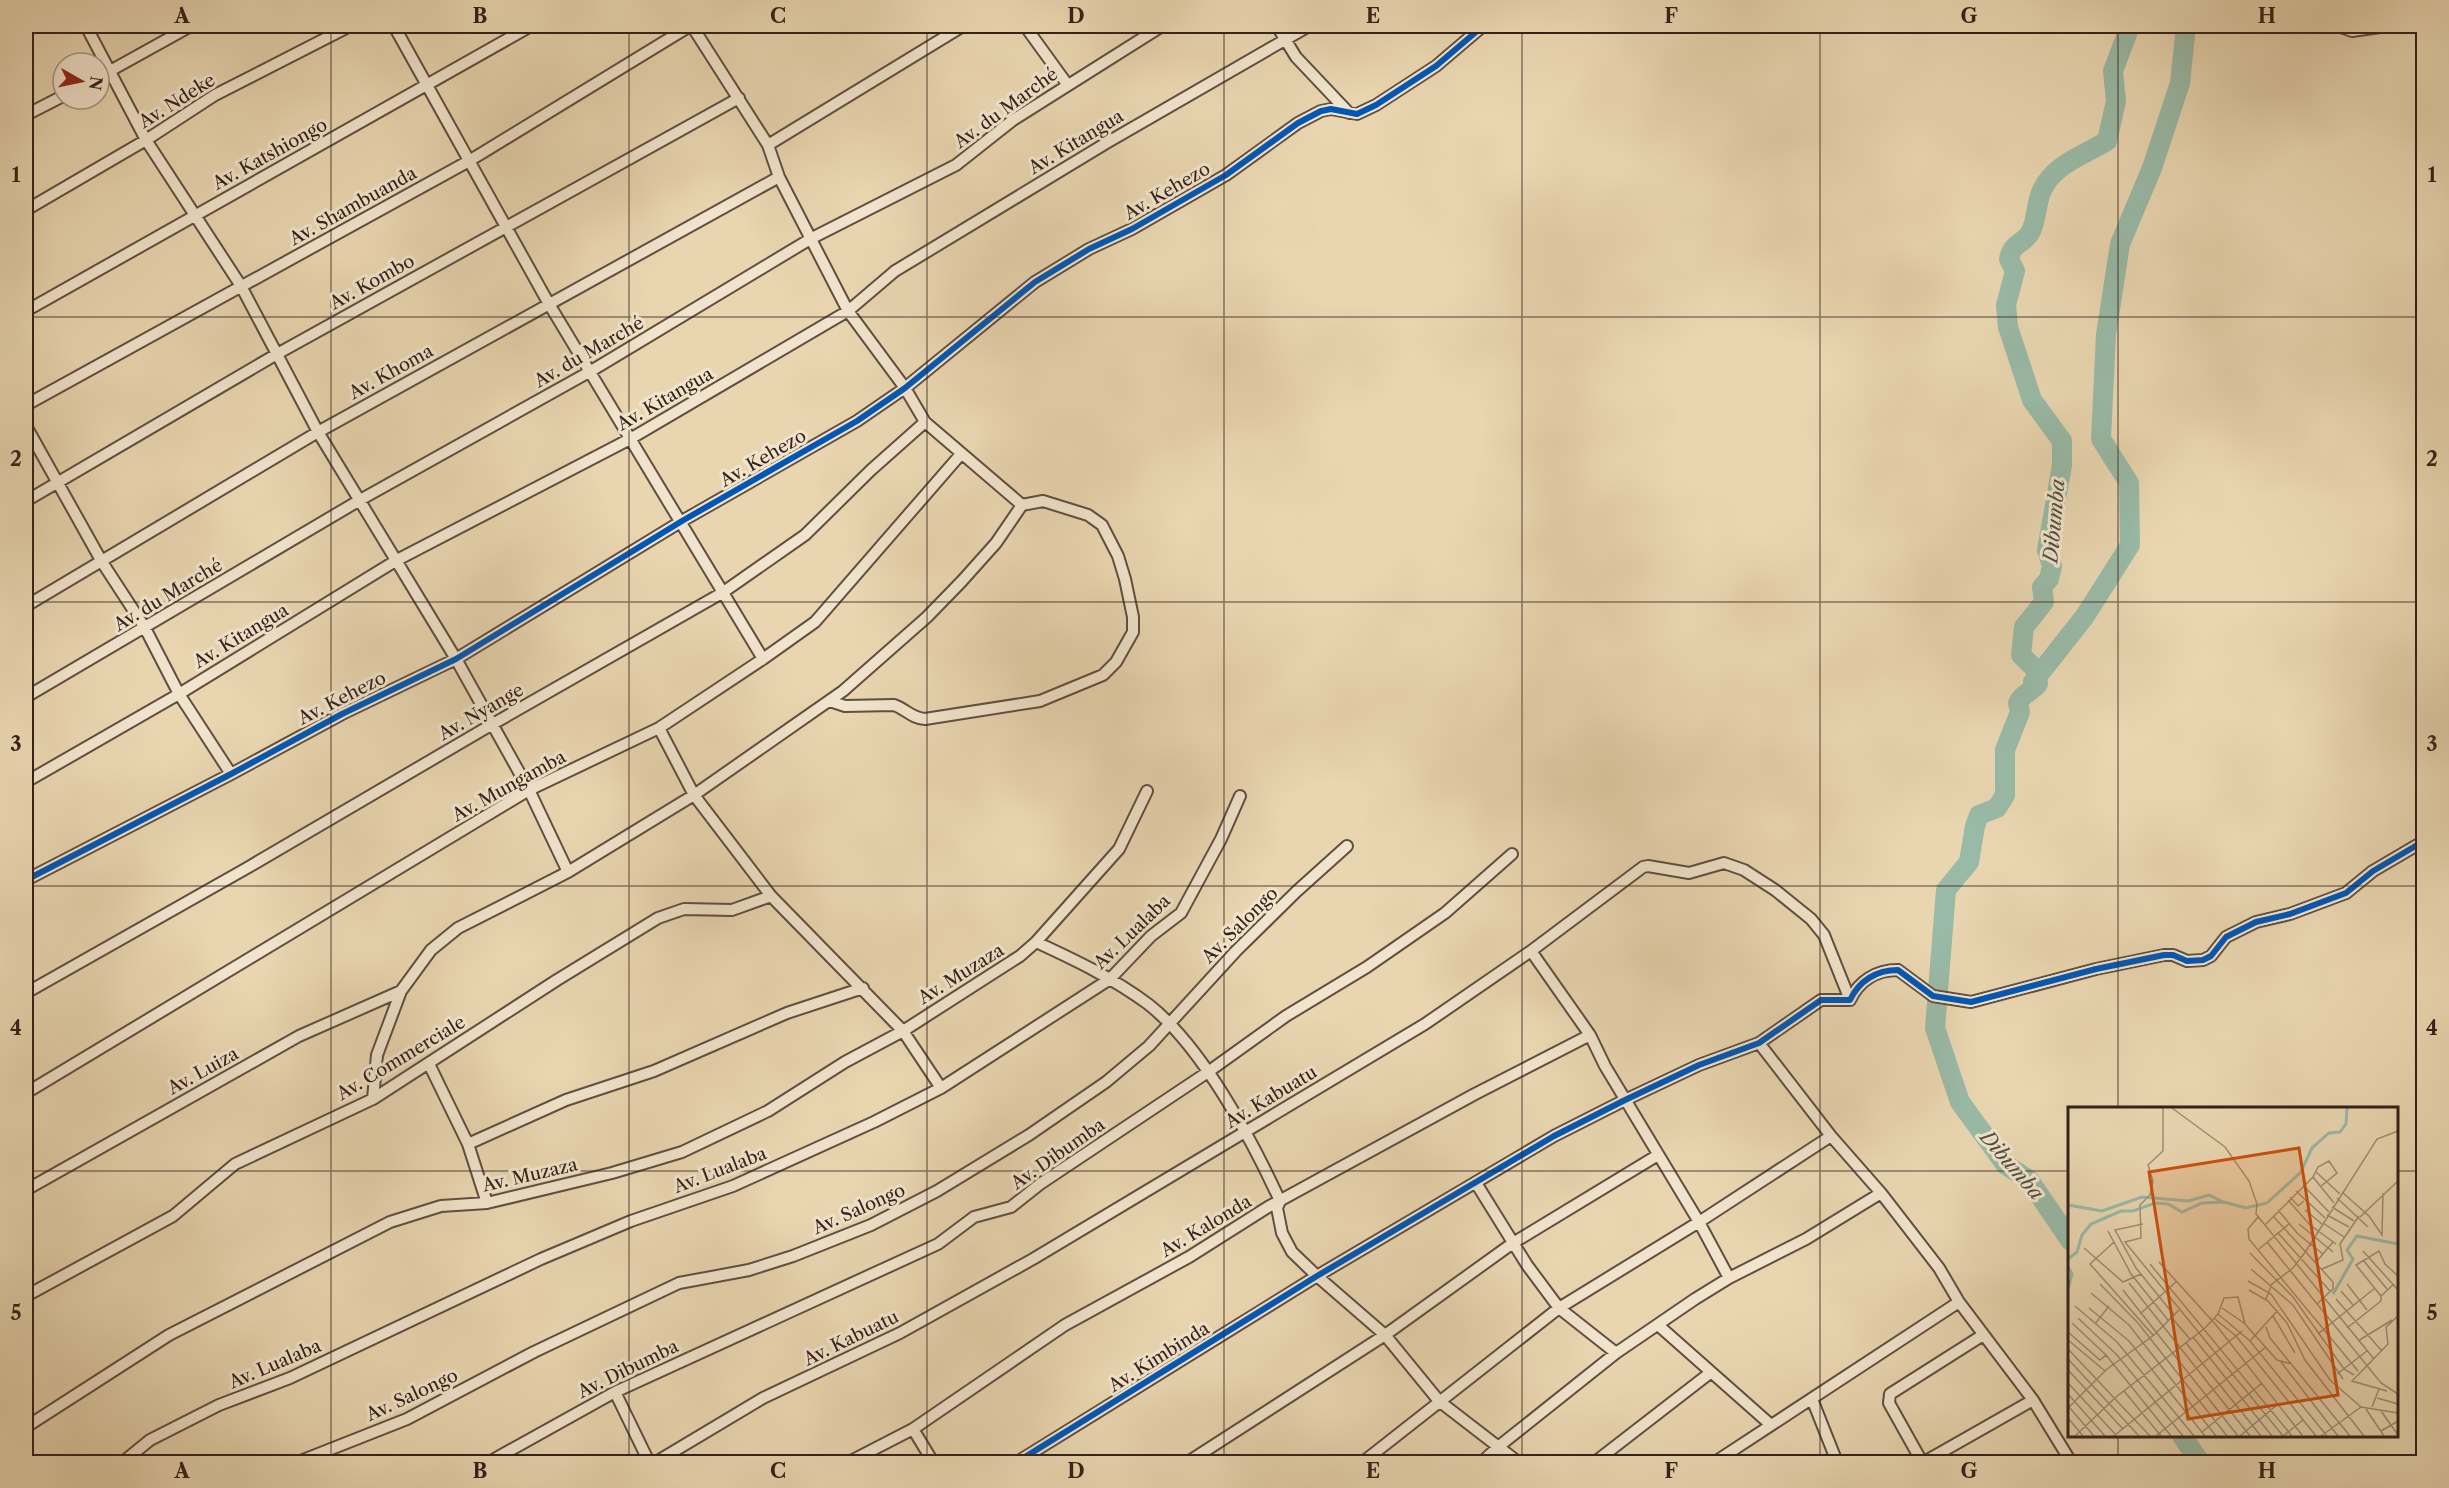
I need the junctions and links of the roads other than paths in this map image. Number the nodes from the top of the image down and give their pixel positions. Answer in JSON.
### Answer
{"nodes":[{"id":1,"x":86,"y":26,"type":"edge"},
{"id":2,"x":191,"y":26,"type":"edge"},
{"id":3,"x":350,"y":26,"type":"edge"},
{"id":4,"x":394,"y":26,"type":"edge"},
{"id":5,"x":531,"y":26,"type":"edge"},
{"id":6,"x":691,"y":26,"type":"edge"},
{"id":7,"x":963,"y":26,"type":"edge"},
{"id":8,"x":1026,"y":26,"type":"edge"},
{"id":9,"x":1162,"y":26,"type":"edge"},
{"id":10,"x":1277,"y":26,"type":"edge"},
{"id":11,"x":1309,"y":26,"type":"edge"},
{"id":12,"x":1483,"y":26,"type":"edge"},
{"id":13,"x":2338,"y":26,"type":"edge"},
{"id":14,"x":2387,"y":26,"type":"edge"},
{"id":15,"x":1285,"y":39,"type":"junction"},
{"id":16,"x":99,"y":51,"type":"edge"},
{"id":17,"x":111,"y":70,"type":"edge"},
{"id":18,"x":111,"y":73,"type":"edge"},
{"id":19,"x":1067,"y":84,"type":"junction"},
{"id":20,"x":427,"y":85,"type":"junction"},
{"id":21,"x":739,"y":98,"type":"junction"},
{"id":22,"x":51,"y":102,"type":"edge"},
{"id":23,"x":1349,"y":113,"type":"junction"},
{"id":24,"x":26,"y":115,"type":"edge"},
{"id":25,"x":146,"y":140,"type":"junction"},
{"id":26,"x":768,"y":145,"type":"junction"},
{"id":27,"x":469,"y":161,"type":"junction"},
{"id":28,"x":779,"y":177,"type":"junction"},
{"id":29,"x":26,"y":210,"type":"edge"},
{"id":30,"x":196,"y":215,"type":"junction"},
{"id":31,"x":507,"y":226,"type":"junction"},
{"id":32,"x":812,"y":238,"type":"junction"},
{"id":33,"x":241,"y":286,"type":"junction"},
{"id":34,"x":549,"y":304,"type":"junction"},
{"id":35,"x":26,"y":311,"type":"edge"},
{"id":36,"x":848,"y":311,"type":"junction"},
{"id":37,"x":277,"y":354,"type":"junction"},
{"id":38,"x":591,"y":370,"type":"junction"},
{"id":39,"x":905,"y":388,"type":"junction"},
{"id":40,"x":26,"y":405,"type":"edge"},
{"id":41,"x":925,"y":422,"type":"junction"},
{"id":42,"x":26,"y":426,"type":"edge"},
{"id":43,"x":318,"y":432,"type":"junction"},
{"id":44,"x":630,"y":439,"type":"junction"},
{"id":45,"x":961,"y":454,"type":"junction"},
{"id":46,"x":57,"y":483,"type":"junction"},
{"id":47,"x":360,"y":500,"type":"junction"},
{"id":48,"x":26,"y":501,"type":"edge"},
{"id":49,"x":1022,"y":505,"type":"junction"},
{"id":50,"x":682,"y":521,"type":"junction"},
{"id":51,"x":398,"y":560,"type":"junction"},
{"id":52,"x":102,"y":562,"type":"junction"},
{"id":53,"x":722,"y":593,"type":"junction"},
{"id":54,"x":26,"y":606,"type":"edge"},
{"id":55,"x":145,"y":628,"type":"junction"},
{"id":56,"x":456,"y":659,"type":"junction"},
{"id":57,"x":763,"y":659,"type":"junction"},
{"id":58,"x":179,"y":693,"type":"junction"},
{"id":59,"x":26,"y":697,"type":"edge"},
{"id":60,"x":830,"y":701,"type":"junction"},
{"id":61,"x":491,"y":725,"type":"junction"},
{"id":62,"x":659,"y":728,"type":"junction"},
{"id":63,"x":231,"y":774,"type":"junction"},
{"id":64,"x":26,"y":782,"type":"edge"},
{"id":65,"x":529,"y":790,"type":"junction"},
{"id":66,"x":1147,"y":790,"type":"dead end"},
{"id":67,"x":694,"y":795,"type":"junction"},
{"id":68,"x":1240,"y":796,"type":"dead end"},
{"id":69,"x":2424,"y":842,"type":"edge"},
{"id":70,"x":1347,"y":846,"type":"dead end"},
{"id":71,"x":1512,"y":854,"type":"dead end"},
{"id":72,"x":568,"y":872,"type":"junction"},
{"id":73,"x":26,"y":880,"type":"edge"},
{"id":74,"x":771,"y":896,"type":"junction"},
{"id":75,"x":1036,"y":942,"type":"junction"},
{"id":76,"x":1531,"y":951,"type":"junction"},
{"id":77,"x":1110,"y":979,"type":"junction"},
{"id":78,"x":862,"y":988,"type":"junction"},
{"id":79,"x":401,"y":991,"type":"junction"},
{"id":80,"x":26,"y":993,"type":"edge"},
{"id":81,"x":1850,"y":1000,"type":"junction"},
{"id":82,"x":1168,"y":1023,"type":"junction"},
{"id":83,"x":903,"y":1030,"type":"junction"},
{"id":84,"x":1590,"y":1035,"type":"junction"},
{"id":85,"x":1759,"y":1043,"type":"junction"},
{"id":86,"x":429,"y":1064,"type":"junction"},
{"id":87,"x":1208,"y":1072,"type":"junction"},
{"id":88,"x":941,"y":1088,"type":"junction"},
{"id":89,"x":26,"y":1093,"type":"edge"},
{"id":90,"x":373,"y":1099,"type":"junction"},
{"id":91,"x":1625,"y":1100,"type":"junction"},
{"id":92,"x":1244,"y":1133,"type":"junction"},
{"id":93,"x":1831,"y":1136,"type":"junction"},
{"id":94,"x":468,"y":1144,"type":"junction"},
{"id":95,"x":1658,"y":1155,"type":"junction"},
{"id":96,"x":1476,"y":1183,"type":"junction"},
{"id":97,"x":26,"y":1190,"type":"edge"},
{"id":98,"x":1881,"y":1193,"type":"junction"},
{"id":99,"x":1280,"y":1201,"type":"junction"},
{"id":100,"x":487,"y":1203,"type":"junction"},
{"id":101,"x":1699,"y":1222,"type":"junction"},
{"id":102,"x":1513,"y":1244,"type":"junction"},
{"id":103,"x":1317,"y":1276,"type":"junction"},
{"id":104,"x":1729,"y":1278,"type":"junction"},
{"id":105,"x":26,"y":1296,"type":"edge"},
{"id":106,"x":1959,"y":1302,"type":"junction"},
{"id":107,"x":1559,"y":1308,"type":"junction"},
{"id":108,"x":1658,"y":1325,"type":"junction"},
{"id":109,"x":1385,"y":1335,"type":"junction"},
{"id":110,"x":1983,"y":1335,"type":"junction"},
{"id":111,"x":1616,"y":1353,"type":"junction"},
{"id":112,"x":1710,"y":1373,"type":"junction"},
{"id":113,"x":615,"y":1392,"type":"junction"},
{"id":114,"x":1812,"y":1399,"type":"junction"},
{"id":115,"x":2032,"y":1400,"type":"junction"},
{"id":116,"x":1439,"y":1401,"type":"junction"},
{"id":117,"x":1771,"y":1425,"type":"junction"},
{"id":118,"x":26,"y":1427,"type":"edge"},
{"id":119,"x":913,"y":1430,"type":"junction"},
{"id":120,"x":1498,"y":1447,"type":"junction"},
{"id":121,"x":1834,"y":1461,"type":"edge"},
{"id":122,"x":123,"y":1462,"type":"edge"},
{"id":123,"x":298,"y":1462,"type":"edge"},
{"id":124,"x":489,"y":1462,"type":"edge"},
{"id":125,"x":649,"y":1462,"type":"edge"},
{"id":126,"x":656,"y":1462,"type":"edge"},
{"id":127,"x":849,"y":1462,"type":"edge"},
{"id":128,"x":933,"y":1462,"type":"edge"},
{"id":129,"x":1017,"y":1462,"type":"edge"},
{"id":130,"x":1188,"y":1462,"type":"edge"},
{"id":131,"x":1363,"y":1462,"type":"edge"},
{"id":132,"x":1482,"y":1462,"type":"edge"},
{"id":133,"x":1518,"y":1462,"type":"edge"},
{"id":134,"x":1595,"y":1462,"type":"edge"},
{"id":135,"x":1715,"y":1462,"type":"edge"},
{"id":136,"x":1923,"y":1462,"type":"edge"},
{"id":137,"x":2071,"y":1462,"type":"edge"}],
"edges":[{"from":1,"to":16,"type":"street"},
{"from":2,"to":17,"type":"street"},
{"from":3,"to":25,"type":"street","name":"Av. Ndeke"},
{"from":4,"to":20,"type":"street"},
{"from":5,"to":20,"type":"street","name":"Av. Katshiongo"},
{"from":6,"to":21,"type":"street"},
{"from":6,"to":27,"type":"street","name":"Av. Shambuanda"},
{"from":7,"to":26,"type":"street"},
{"from":8,"to":19,"type":"street"},
{"from":9,"to":19,"type":"street","name":"Av. du Marché"},
{"from":10,"to":15,"type":"street"},
{"from":11,"to":15,"type":"street","name":"Av. Kitangua"},
{"from":12,"to":23,"type":"street","name":"Av. Kehezo"},
{"from":13,"to":14,"type":"street"},
{"from":15,"to":23,"type":"street"},
{"from":15,"to":36,"type":"street","name":"Av. Kitangua"},
{"from":18,"to":25,"type":"street"},
{"from":19,"to":32,"type":"street","name":"Av. du Marché"},
{"from":20,"to":27,"type":"street"},
{"from":20,"to":30,"type":"street","name":"Av. Katshiongo"},
{"from":21,"to":26,"type":"street"},
{"from":21,"to":31,"type":"street","name":"Av. Kombo"},
{"from":22,"to":24,"type":"street"},
{"from":23,"to":39,"type":"street","name":"Av. Kehezo"},
{"from":25,"to":29,"type":"street","name":"Av. Ndeke"},
{"from":25,"to":30,"type":"street"},
{"from":26,"to":28,"type":"street"},
{"from":27,"to":31,"type":"street"},
{"from":27,"to":33,"type":"street","name":"Av. Shambuanda"},
{"from":28,"to":32,"type":"street"},
{"from":28,"to":34,"type":"street","name":"Av. Khoma"},
{"from":30,"to":33,"type":"street"},
{"from":30,"to":35,"type":"street","name":"Av. Katshiongo"},
{"from":31,"to":34,"type":"street"},
{"from":31,"to":37,"type":"street","name":"Av. Kombo"},
{"from":32,"to":36,"type":"street"},
{"from":32,"to":38,"type":"street","name":"Av. du Marché"},
{"from":33,"to":37,"type":"street"},
{"from":33,"to":40,"type":"street","name":"Av. Shambuanda"},
{"from":34,"to":38,"type":"street"},
{"from":34,"to":43,"type":"street","name":"Av. Khoma"},
{"from":36,"to":39,"type":"street"},
{"from":36,"to":44,"type":"street","name":"Av. Kitangua"},
{"from":37,"to":43,"type":"street"},
{"from":37,"to":46,"type":"street","name":"Av. Kombo"},
{"from":38,"to":44,"type":"street"},
{"from":38,"to":47,"type":"street","name":"Av. du Marché"},
{"from":39,"to":41,"type":"street"},
{"from":39,"to":50,"type":"street","name":"Av. Kehezo"},
{"from":41,"to":45,"type":"street"},
{"from":41,"to":53,"type":"street","name":"Av. Nyange"},
{"from":42,"to":46,"type":"street"},
{"from":43,"to":47,"type":"street"},
{"from":43,"to":52,"type":"street","name":"Av. Khoma"},
{"from":44,"to":50,"type":"street"},
{"from":44,"to":51,"type":"street","name":"Av. Kitangua"},
{"from":45,"to":49,"type":"street"},
{"from":45,"to":57,"type":"street","name":"Av. Mungamba"},
{"from":46,"to":48,"type":"street","name":"Av. Kombo"},
{"from":46,"to":52,"type":"street"},
{"from":47,"to":51,"type":"street"},
{"from":47,"to":55,"type":"street","name":"Av. du Marché"},
{"from":49,"to":60,"type":"street"},
{"from":49,"to":60,"type":"street"},
{"from":50,"to":53,"type":"street"},
{"from":50,"to":56,"type":"street","name":"Av. Kehezo"},
{"from":51,"to":56,"type":"street"},
{"from":51,"to":58,"type":"street","name":"Av. Kitangua"},
{"from":52,"to":54,"type":"street","name":"Av. Khoma"},
{"from":52,"to":55,"type":"street"},
{"from":53,"to":57,"type":"street"},
{"from":53,"to":61,"type":"street","name":"Av. Nyange"},
{"from":55,"to":58,"type":"street"},
{"from":55,"to":59,"type":"street","name":"Av. du Marché"},
{"from":56,"to":61,"type":"street"},
{"from":56,"to":63,"type":"street","name":"Av. Kehezo"},
{"from":57,"to":62,"type":"street","name":"Av. Mungamba"},
{"from":58,"to":63,"type":"street"},
{"from":58,"to":64,"type":"street","name":"Av. Kitangua"},
{"from":60,"to":67,"type":"street"},
{"from":61,"to":65,"type":"street"},
{"from":61,"to":80,"type":"street","name":"Av. Nyange"},
{"from":62,"to":65,"type":"street","name":"Av. Mungamba"},
{"from":62,"to":67,"type":"street"},
{"from":63,"to":73,"type":"street","name":"Av. Kehezo"},
{"from":65,"to":72,"type":"street"},
{"from":65,"to":89,"type":"street","name":"Av. Mungamba"},
{"from":66,"to":75,"type":"street","name":"Av. Muzaza"},
{"from":67,"to":72,"type":"street"},
{"from":67,"to":74,"type":"street"},
{"from":68,"to":77,"type":"street","name":"Av. Lualaba"},
{"from":69,"to":81,"type":"street"},
{"from":70,"to":82,"type":"street","name":"Av. Salongo"},
{"from":71,"to":87,"type":"street","name":"Av. Dibumba"},
{"from":72,"to":79,"type":"street"},
{"from":74,"to":78,"type":"street"},
{"from":74,"to":86,"type":"street","name":"Av. Commerciale"},
{"from":75,"to":77,"type":"street"},
{"from":75,"to":83,"type":"street","name":"Av. Muzaza"},
{"from":76,"to":81,"type":"street","name":"Av. Kabuatu"},
{"from":76,"to":84,"type":"street"},
{"from":76,"to":92,"type":"street","name":"Av. Kabuatu"},
{"from":77,"to":82,"type":"street"},
{"from":77,"to":88,"type":"street","name":"Av. Lualaba"},
{"from":78,"to":83,"type":"street"},
{"from":78,"to":94,"type":"street"},
{"from":79,"to":90,"type":"street"},
{"from":79,"to":97,"type":"street","name":"Av. Luiza"},
{"from":81,"to":85,"type":"street","name":"Av. Kimbinda"},
{"from":82,"to":87,"type":"street"},
{"from":82,"to":123,"type":"street","name":"Av. Salongo"},
{"from":83,"to":88,"type":"street"},
{"from":83,"to":100,"type":"street","name":"Av. Muzaza"},
{"from":84,"to":91,"type":"street"},
{"from":84,"to":99,"type":"street","name":"Av. Kalonda"},
{"from":85,"to":91,"type":"street","name":"Av. Kimbinda"},
{"from":85,"to":93,"type":"street"},
{"from":86,"to":90,"type":"street","name":"Av. Commerciale"},
{"from":86,"to":94,"type":"street"},
{"from":87,"to":92,"type":"street"},
{"from":87,"to":113,"type":"street","name":"Av. Dibumba"},
{"from":88,"to":122,"type":"street","name":"Av. Lualaba"},
{"from":90,"to":105,"type":"street","name":"Av. Commerciale"},
{"from":91,"to":95,"type":"street"},
{"from":91,"to":96,"type":"street","name":"Av. Kimbinda"},
{"from":92,"to":99,"type":"street"},
{"from":92,"to":126,"type":"street","name":"Av. Kabuatu"},
{"from":93,"to":98,"type":"street"},
{"from":93,"to":101,"type":"street"},
{"from":94,"to":100,"type":"street"},
{"from":95,"to":101,"type":"street"},
{"from":95,"to":102,"type":"street"},
{"from":96,"to":102,"type":"street"},
{"from":96,"to":103,"type":"street","name":"Av. Kimbinda"},
{"from":98,"to":104,"type":"street"},
{"from":98,"to":106,"type":"street"},
{"from":99,"to":103,"type":"street"},
{"from":99,"to":119,"type":"street","name":"Av. Kalonda"},
{"from":100,"to":118,"type":"street","name":"Av. Muzaza"},
{"from":101,"to":104,"type":"street"},
{"from":101,"to":107,"type":"street"},
{"from":102,"to":107,"type":"street"},
{"from":102,"to":109,"type":"street"},
{"from":103,"to":109,"type":"street"},
{"from":103,"to":129,"type":"street","name":"Av. Kimbinda"},
{"from":104,"to":108,"type":"street"},
{"from":106,"to":110,"type":"street"},
{"from":106,"to":114,"type":"street"},
{"from":107,"to":111,"type":"street"},
{"from":107,"to":116,"type":"street"},
{"from":108,"to":111,"type":"street"},
{"from":108,"to":112,"type":"street"},
{"from":109,"to":116,"type":"street"},
{"from":109,"to":130,"type":"street"},
{"from":110,"to":115,"type":"street"},
{"from":110,"to":136,"type":"street"},
{"from":111,"to":120,"type":"street"},
{"from":112,"to":117,"type":"street"},
{"from":112,"to":134,"type":"street"},
{"from":113,"to":124,"type":"street","name":"Av. Dibumba"},
{"from":113,"to":125,"type":"street"},
{"from":114,"to":117,"type":"street"},
{"from":114,"to":121,"type":"street"},
{"from":115,"to":136,"type":"street"},
{"from":115,"to":137,"type":"street"},
{"from":116,"to":120,"type":"street"},
{"from":116,"to":131,"type":"street"},
{"from":117,"to":135,"type":"street"},
{"from":119,"to":127,"type":"street","name":"Av. Kalonda"},
{"from":119,"to":128,"type":"street"},
{"from":120,"to":132,"type":"street"},
{"from":120,"to":133,"type":"street"}]}
